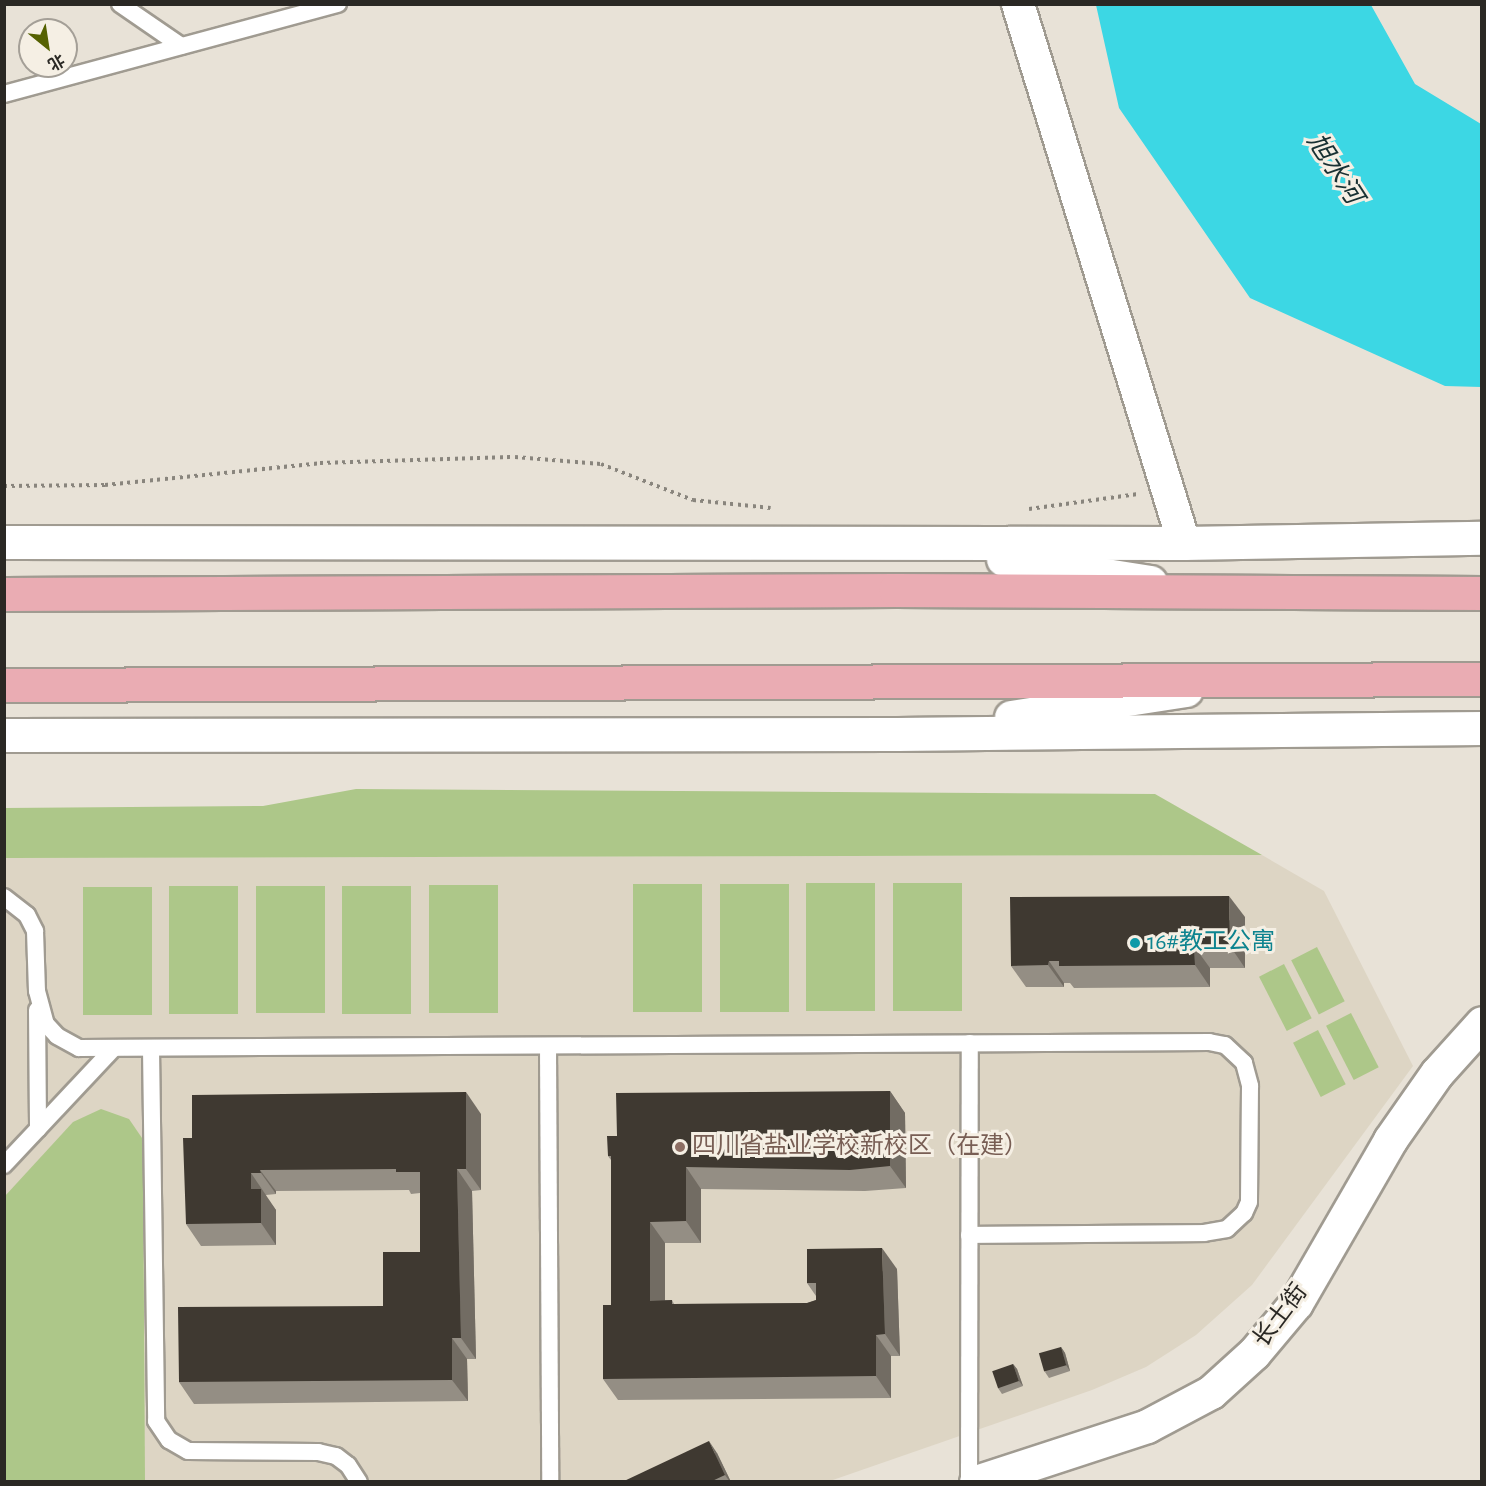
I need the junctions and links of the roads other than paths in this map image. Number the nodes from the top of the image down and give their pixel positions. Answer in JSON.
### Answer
{"nodes":[{"id":1,"x":120,"y":4,"type":"edge"},
{"id":2,"x":338,"y":4,"type":"edge"},
{"id":3,"x":1018,"y":4,"type":"edge"},
{"id":4,"x":181,"y":46,"type":"junction"},
{"id":5,"x":4,"y":94,"type":"edge"},
{"id":6,"x":1482,"y":538,"type":"edge"},
{"id":7,"x":891,"y":541,"type":"junction"},
{"id":8,"x":4,"y":542,"type":"edge"},
{"id":9,"x":1184,"y":543,"type":"junction"},
{"id":10,"x":1206,"y":591,"type":"junction"},
{"id":11,"x":1482,"y":593,"type":"edge"},
{"id":12,"x":19,"y":594,"type":"edge"},
{"id":13,"x":1482,"y":679,"type":"edge"},
{"id":14,"x":1234,"y":682,"type":"junction"},
{"id":15,"x":18,"y":685,"type":"edge"},
{"id":16,"x":1482,"y":728,"type":"edge"},
{"id":17,"x":897,"y":734,"type":"junction"},
{"id":18,"x":4,"y":735,"type":"edge"},
{"id":19,"x":4,"y":897,"type":"edge"},
{"id":20,"x":37,"y":991,"type":"junction"},
{"id":21,"x":1482,"y":1023,"type":"edge"},
{"id":22,"x":970,"y":1043,"type":"junction"},
{"id":23,"x":548,"y":1046,"type":"junction"},
{"id":24,"x":152,"y":1049,"type":"junction"},
{"id":25,"x":112,"y":1050,"type":"junction"},
{"id":26,"x":38,"y":1129,"type":"junction"},
{"id":27,"x":4,"y":1165,"type":"edge"},
{"id":28,"x":969,"y":1235,"type":"junction"},
{"id":29,"x":359,"y":1482,"type":"edge"},
{"id":30,"x":550,"y":1482,"type":"edge"},
{"id":31,"x":969,"y":1482,"type":"edge"},
{"id":32,"x":976,"y":1482,"type":"edge"}],
"edges":[{"from":1,"to":4,"type":"lane"},
{"from":2,"to":4,"type":"lane"},
{"from":3,"to":9,"type":"street"},
{"from":4,"to":5,"type":"lane"},
{"from":6,"to":9,"type":"street"},
{"from":7,"to":8,"type":"street"},
{"from":7,"to":9,"type":"street"},
{"from":7,"to":10,"type":"street"},
{"from":10,"to":11,"type":"highway"},
{"from":10,"to":12,"type":"highway"},
{"from":13,"to":14,"type":"highway"},
{"from":14,"to":15,"type":"highway"},
{"from":14,"to":17,"type":"street"},
{"from":16,"to":17,"type":"street"},
{"from":17,"to":18,"type":"street"},
{"from":19,"to":20,"type":"lane"},
{"from":20,"to":25,"type":"lane"},
{"from":20,"to":26,"type":"lane"},
{"from":21,"to":32,"type":"street","name":"长土街"},
{"from":22,"to":23,"type":"lane"},
{"from":22,"to":28,"type":"lane"},
{"from":22,"to":28,"type":"lane"},
{"from":23,"to":24,"type":"lane"},
{"from":23,"to":30,"type":"lane"},
{"from":24,"to":25,"type":"lane"},
{"from":24,"to":29,"type":"lane"},
{"from":25,"to":26,"type":"lane"},
{"from":26,"to":27,"type":"lane"},
{"from":28,"to":31,"type":"lane"}]}
